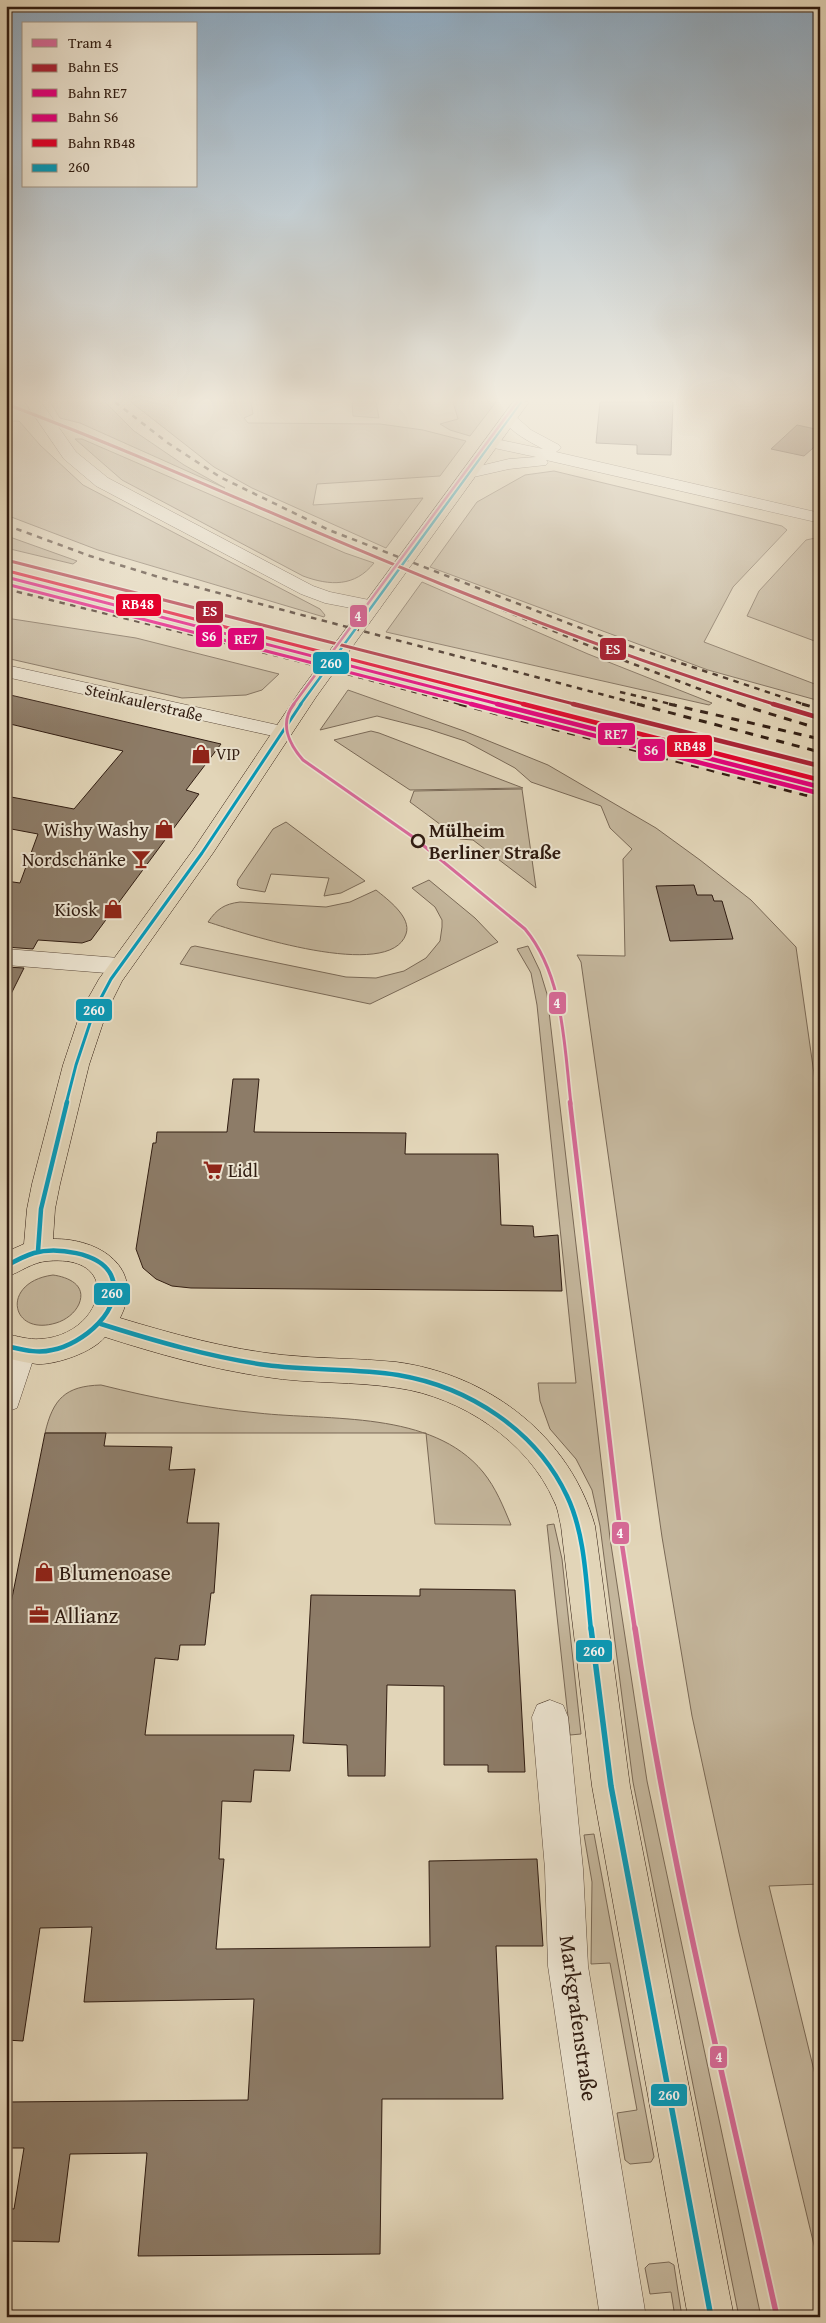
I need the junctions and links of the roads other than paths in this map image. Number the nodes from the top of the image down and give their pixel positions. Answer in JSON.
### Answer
{"nodes":[{"id":1,"x":156,"y":510,"type":"edge"},
{"id":2,"x":442,"y":510,"type":"edge"},
{"id":3,"x":788,"y":510,"type":"edge"},
{"id":4,"x":820,"y":518,"type":"edge"},
{"id":5,"x":372,"y":606,"type":"junction"},
{"id":6,"x":6,"y":671,"type":"edge"},
{"id":7,"x":282,"y":732,"type":"junction"},
{"id":8,"x":6,"y":957,"type":"edge"},
{"id":9,"x":119,"y":966,"type":"junction"},
{"id":10,"x":38,"y":1251,"type":"junction"},
{"id":11,"x":6,"y":1266,"type":"edge"},
{"id":12,"x":101,"y":1324,"type":"junction"},
{"id":13,"x":13,"y":1348,"type":"edge"},
{"id":14,"x":6,"y":1399,"type":"edge"},
{"id":15,"x":550,"y":1717,"type":"dead end"},
{"id":16,"x":623,"y":2317,"type":"edge"},
{"id":17,"x":711,"y":2317,"type":"edge"}],
"edges":[{"from":1,"to":5,"type":"street"},
{"from":2,"to":5,"type":"main road"},
{"from":3,"to":4,"type":"street"},
{"from":5,"to":7,"type":"main road"},
{"from":6,"to":7,"type":"street","name":"Steinkaulerstraße"},
{"from":7,"to":9,"type":"main road"},
{"from":8,"to":9,"type":"street"},
{"from":9,"to":10,"type":"main road"},
{"from":10,"to":11,"type":"main road"},
{"from":10,"to":12,"type":"main road"},
{"from":12,"to":13,"type":"main road"},
{"from":12,"to":17,"type":"main road"},
{"from":13,"to":14,"type":"street"},
{"from":15,"to":16,"type":"street","name":"Markgrafenstraße"}]}
